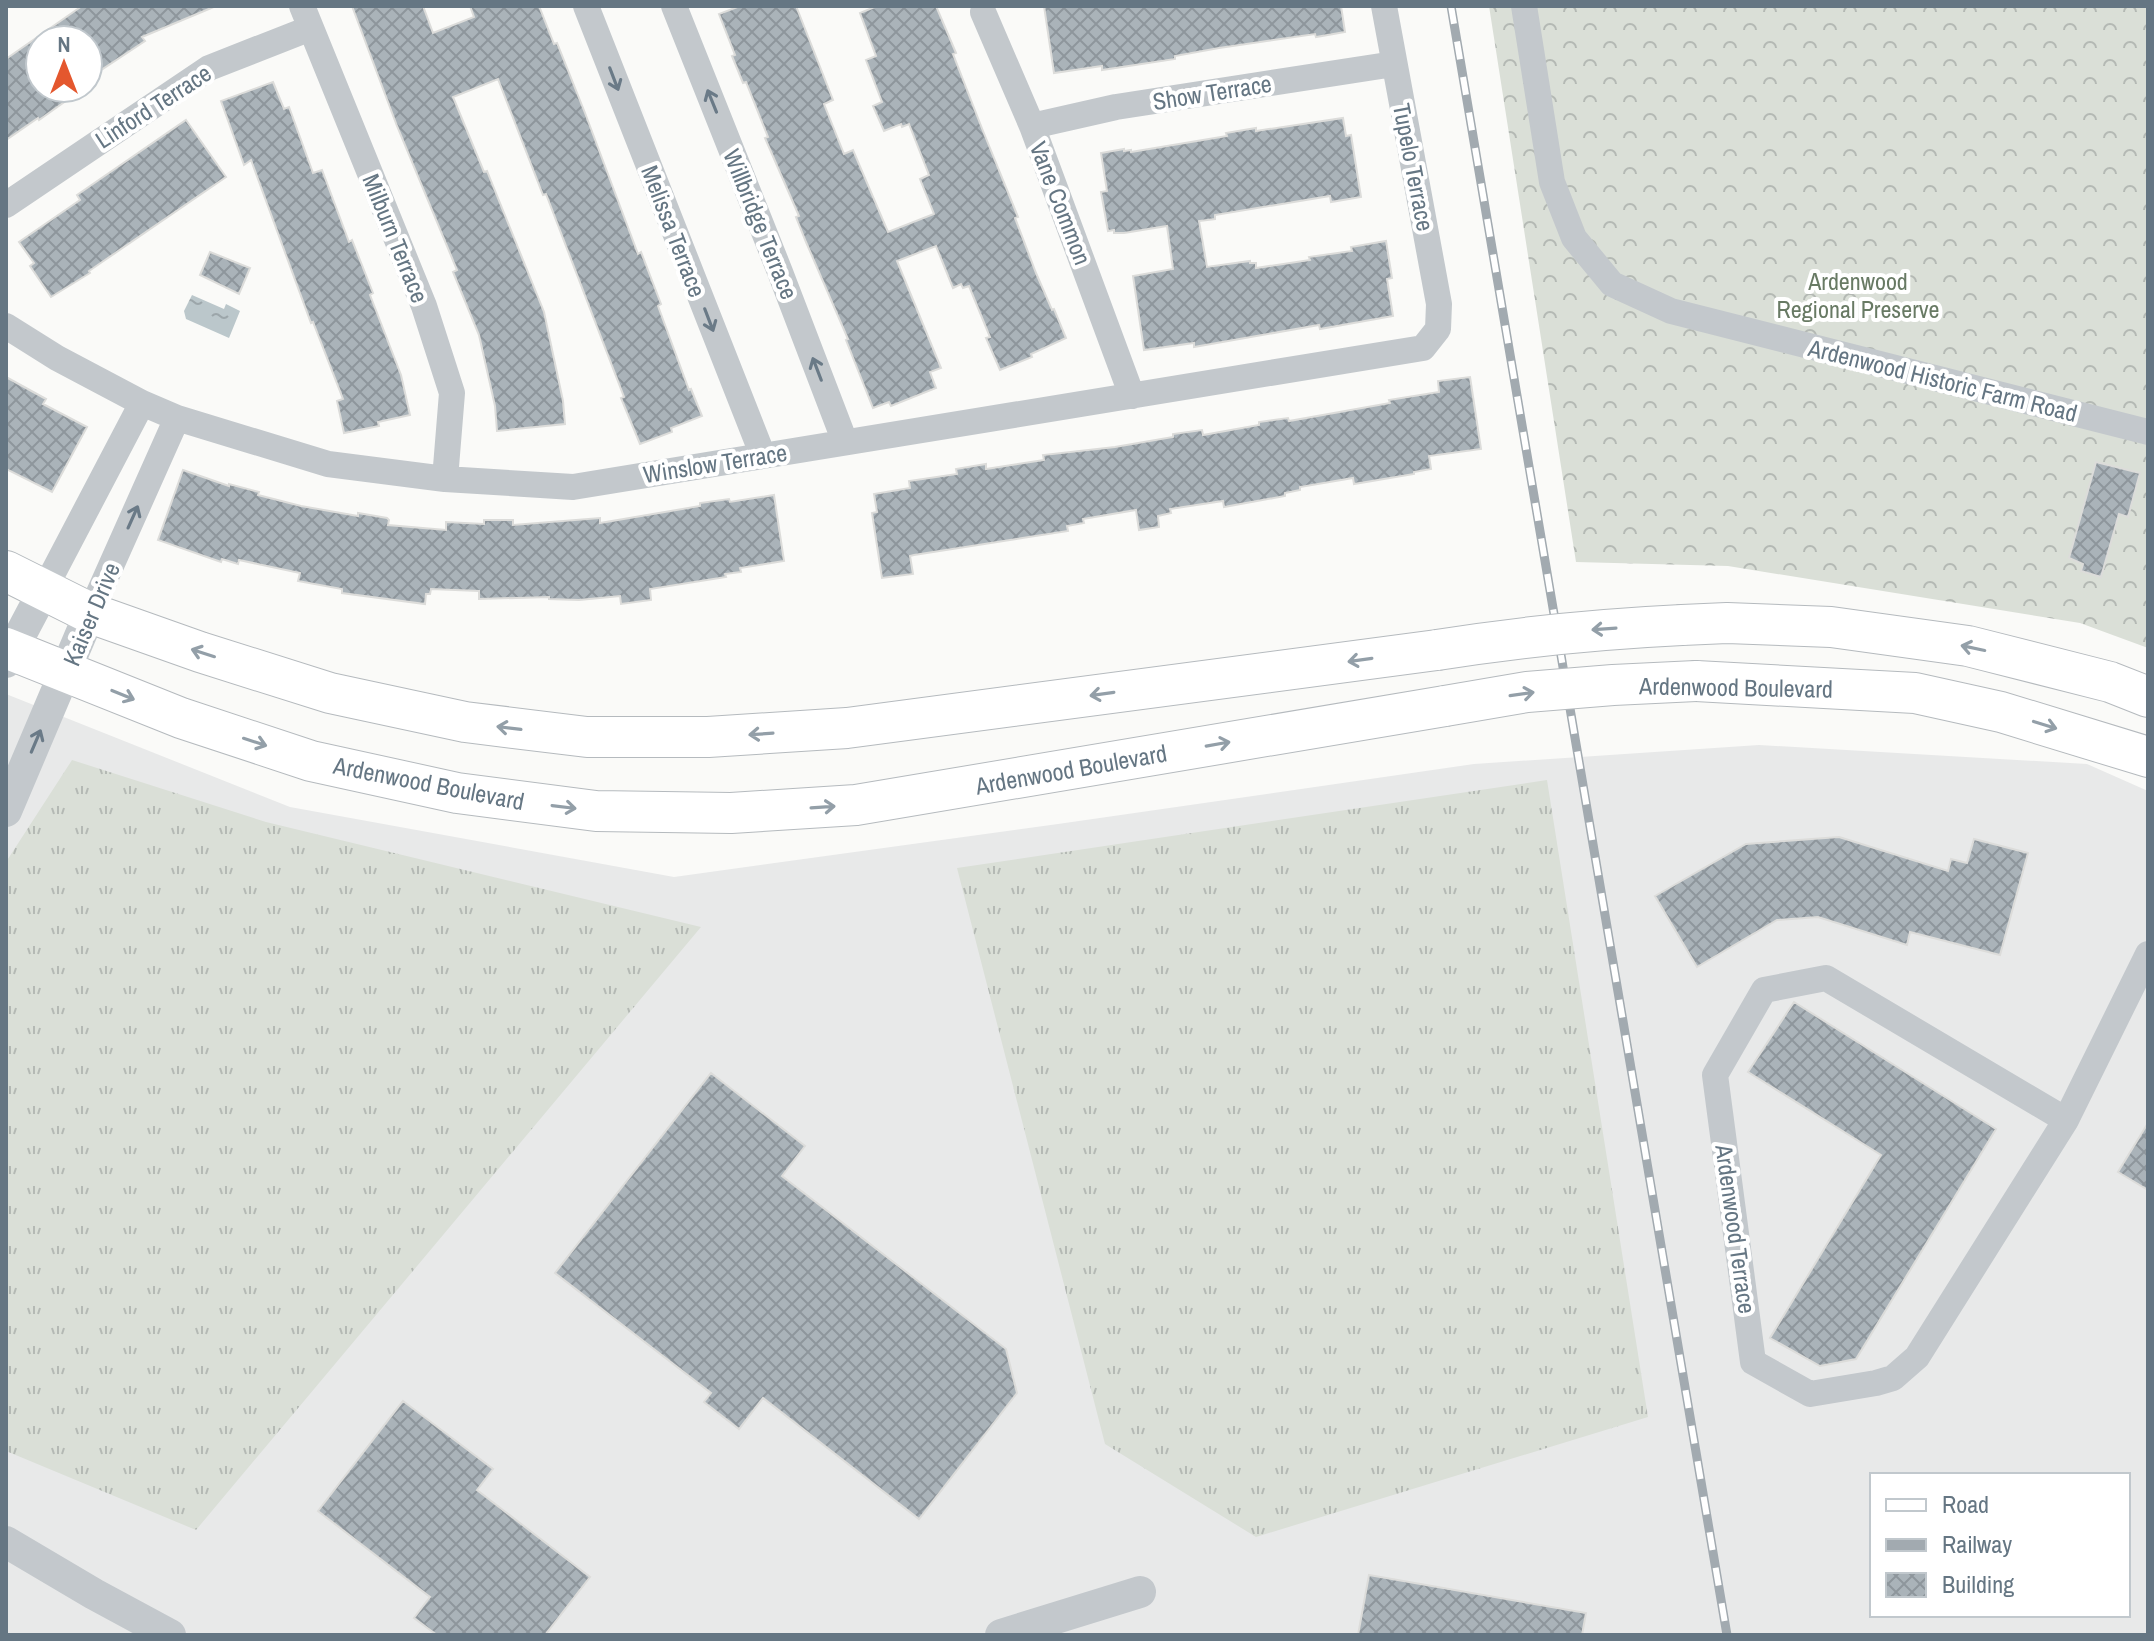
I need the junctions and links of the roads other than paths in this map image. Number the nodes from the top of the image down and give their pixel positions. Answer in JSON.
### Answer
{"nodes":[{"id":1,"x":586,"y":6,"type":"edge"},
{"id":2,"x":674,"y":6,"type":"edge"},
{"id":3,"x":1384,"y":6,"type":"edge"},
{"id":4,"x":1524,"y":6,"type":"edge"},
{"id":5,"x":983,"y":12,"type":"dead end"},
{"id":6,"x":307,"y":17,"type":"edge"},
{"id":7,"x":1394,"y":64,"type":"junction"},
{"id":8,"x":1032,"y":126,"type":"junction"},
{"id":9,"x":6,"y":205,"type":"edge"},
{"id":10,"x":6,"y":326,"type":"edge"},
{"id":11,"x":1438,"y":329,"type":"joint"},
{"id":12,"x":1132,"y":396,"type":"junction"},
{"id":13,"x":142,"y":403,"type":"junction"},
{"id":14,"x":177,"y":418,"type":"junction"},
{"id":15,"x":2148,"y":432,"type":"edge"},
{"id":16,"x":845,"y":442,"type":"junction"},
{"id":17,"x":763,"y":456,"type":"junction"},
{"id":18,"x":445,"y":479,"type":"junction"},
{"id":19,"x":6,"y":571,"type":"edge"},
{"id":20,"x":44,"y":590,"type":"junction"},
{"id":21,"x":90,"y":613,"type":"junction"},
{"id":22,"x":8,"y":654,"type":"edge"},
{"id":23,"x":65,"y":672,"type":"junction"},
{"id":24,"x":2148,"y":697,"type":"edge"},
{"id":25,"x":2148,"y":757,"type":"edge"},
{"id":26,"x":6,"y":811,"type":"edge"},
{"id":27,"x":2148,"y":954,"type":"edge"},
{"id":28,"x":2066,"y":1120,"type":"junction"},
{"id":29,"x":6,"y":1542,"type":"edge"},
{"id":30,"x":1140,"y":1592,"type":"dead end"},
{"id":31,"x":170,"y":1635,"type":"edge"},
{"id":32,"x":1001,"y":1635,"type":"edge"}],
"edges":[{"from":1,"to":17,"type":"street","name":"Melissa Terrace","one_way":true},
{"from":16,"to":2,"type":"street","name":"Willbridge Terrace","one_way":true},
{"from":3,"to":7,"type":"street","name":"Tupelo Terrace"},
{"from":4,"to":15,"type":"street","name":"Ardenwood Historic Farm Road"},
{"from":5,"to":8,"type":"street","name":"Vane Common"},
{"from":6,"to":9,"type":"street","name":"Linford Terrace"},
{"from":6,"to":18,"type":"street","name":"Milburn Terrace"},
{"from":7,"to":8,"type":"street","name":"Show Terrace"},
{"from":7,"to":11,"type":"street","name":"Tupelo Terrace"},
{"from":8,"to":12,"type":"street","name":"Vane Common"},
{"from":10,"to":13,"type":"street","name":"Winslow Terrace"},
{"from":11,"to":12,"type":"street","name":"Winslow Terrace"},
{"from":12,"to":16,"type":"street","name":"Winslow Terrace"},
{"from":13,"to":14,"type":"street","name":"Winslow Terrace"},
{"from":13,"to":20,"type":"street","name":"Kaiser Drive"},
{"from":14,"to":18,"type":"street","name":"Winslow Terrace"},
{"from":21,"to":14,"type":"street","name":"Kaiser Drive","one_way":true},
{"from":16,"to":17,"type":"street","name":"Winslow Terrace"},
{"from":17,"to":18,"type":"street","name":"Winslow Terrace"},
{"from":19,"to":20,"type":"main road"},
{"from":20,"to":21,"type":"main road"},
{"from":20,"to":22,"type":"street","name":"Kaiser Drive"},
{"from":21,"to":23,"type":"street","name":"Kaiser Drive"},
{"from":24,"to":21,"type":"main road","one_way":true,"bridge":true},
{"from":22,"to":23,"type":"main road","name":"Ardenwood Boulevard"},
{"from":23,"to":25,"type":"main road","name":"Ardenwood Boulevard","one_way":true,"bridge":true},
{"from":26,"to":23,"type":"street","name":"Kaiser Drive","one_way":true},
{"from":27,"to":28,"type":"street","name":"Ardenwood Terrace"},
{"from":28,"to":28,"type":"street","name":"Ardenwood Terrace"},
{"from":29,"to":31,"type":"street"},
{"from":30,"to":32,"type":"street"}]}
